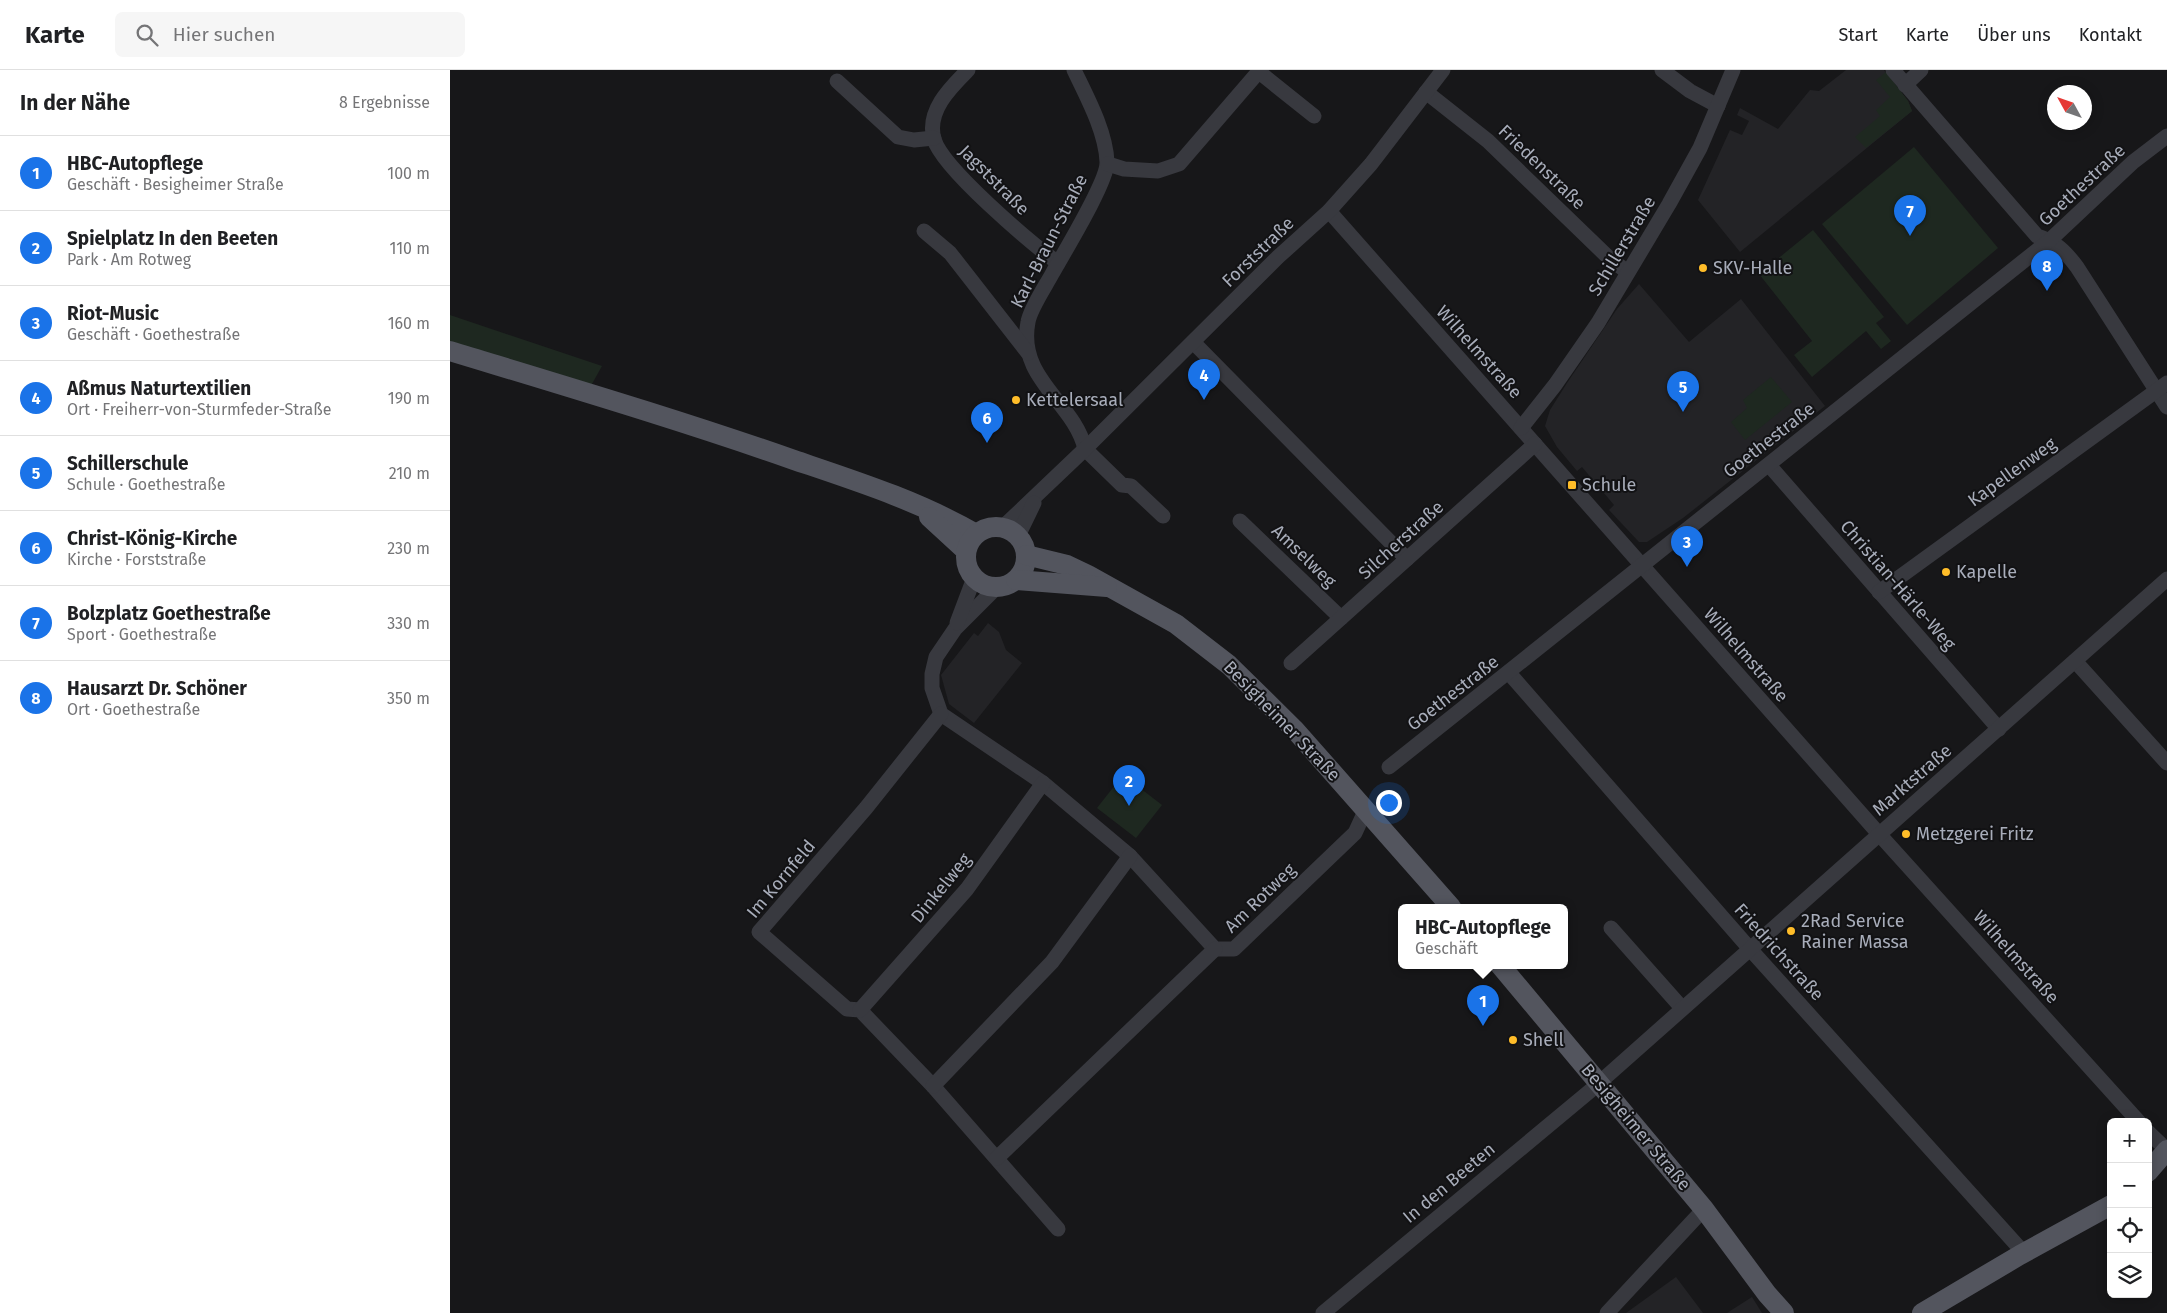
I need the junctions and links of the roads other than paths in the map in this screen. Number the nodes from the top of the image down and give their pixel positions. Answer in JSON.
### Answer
{"nodes":[{"id":1,"x":968,"y":70,"type":"edge"},
{"id":2,"x":1074,"y":70,"type":"edge"},
{"id":3,"x":1443,"y":70,"type":"edge"},
{"id":4,"x":1662,"y":70,"type":"edge"},
{"id":5,"x":1733,"y":70,"type":"edge"},
{"id":6,"x":1893,"y":70,"type":"edge"},
{"id":7,"x":1921,"y":70,"type":"edge"},
{"id":8,"x":1260,"y":71,"type":"edge"},
{"id":9,"x":837,"y":81,"type":"dead end"},
{"id":10,"x":1905,"y":85,"type":"junction"},
{"id":11,"x":1426,"y":92,"type":"junction"},
{"id":12,"x":1718,"y":106,"type":"junction"},
{"id":13,"x":1314,"y":116,"type":"dead end"},
{"id":14,"x":2167,"y":136,"type":"edge"},
{"id":15,"x":934,"y":138,"type":"junction"},
{"id":16,"x":1108,"y":164,"type":"junction"},
{"id":17,"x":1329,"y":211,"type":"junction"},
{"id":18,"x":924,"y":231,"type":"dead end"},
{"id":19,"x":2050,"y":240,"type":"junction"},
{"id":20,"x":1058,"y":263,"type":"junction"},
{"id":21,"x":1628,"y":272,"type":"junction"},
{"id":22,"x":1193,"y":342,"type":"junction"},
{"id":23,"x":450,"y":351,"type":"edge"},
{"id":24,"x":1028,"y":353,"type":"junction"},
{"id":25,"x":2161,"y":387,"type":"edge"},
{"id":26,"x":2167,"y":407,"type":"edge"},
{"id":27,"x":1521,"y":428,"type":"junction"},
{"id":28,"x":1535,"y":444,"type":"junction"},
{"id":29,"x":1085,"y":449,"type":"junction"},
{"id":30,"x":1769,"y":466,"type":"junction"},
{"id":31,"x":1163,"y":516,"type":"dead end"},
{"id":32,"x":1240,"y":521,"type":"dead end"},
{"id":33,"x":1010,"y":532,"type":"junction"},
{"id":34,"x":971,"y":542,"type":"junction"},
{"id":35,"x":1026,"y":555,"type":"junction"},
{"id":36,"x":1407,"y":559,"type":"junction"},
{"id":37,"x":1643,"y":567,"type":"junction"},
{"id":38,"x":974,"y":578,"type":"junction"},
{"id":39,"x":2167,"y":579,"type":"edge"},
{"id":40,"x":1016,"y":580,"type":"junction"},
{"id":41,"x":997,"y":587,"type":"junction"},
{"id":42,"x":1107,"y":587,"type":"junction"},
{"id":43,"x":1880,"y":592,"type":"junction"},
{"id":44,"x":1341,"y":618,"type":"junction"},
{"id":45,"x":955,"y":629,"type":"junction"},
{"id":46,"x":2075,"y":661,"type":"junction"},
{"id":47,"x":1291,"y":663,"type":"dead end"},
{"id":48,"x":1509,"y":673,"type":"junction"},
{"id":49,"x":941,"y":714,"type":"junction"},
{"id":50,"x":1999,"y":729,"type":"junction"},
{"id":51,"x":2167,"y":763,"type":"edge"},
{"id":52,"x":1389,"y":767,"type":"dead end"},
{"id":53,"x":1043,"y":783,"type":"junction"},
{"id":54,"x":1366,"y":809,"type":"junction"},
{"id":55,"x":1879,"y":834,"type":"junction"},
{"id":56,"x":1130,"y":856,"type":"junction"},
{"id":57,"x":1448,"y":904,"type":"edge"},
{"id":58,"x":1612,"y":928,"type":"dead end"},
{"id":59,"x":1215,"y":949,"type":"junction"},
{"id":60,"x":1750,"y":949,"type":"junction"},
{"id":61,"x":1503,"y":969,"type":"edge"},
{"id":62,"x":1682,"y":1008,"type":"junction"},
{"id":63,"x":860,"y":1010,"type":"junction"},
{"id":64,"x":1599,"y":1082,"type":"junction"},
{"id":65,"x":932,"y":1086,"type":"junction"},
{"id":66,"x":2135,"y":1118,"type":"edge"},
{"id":67,"x":2152,"y":1136,"type":"edge"},
{"id":68,"x":2167,"y":1150,"type":"edge"},
{"id":69,"x":997,"y":1158,"type":"junction"},
{"id":70,"x":2152,"y":1167,"type":"edge"},
{"id":71,"x":2107,"y":1207,"type":"edge"},
{"id":72,"x":1704,"y":1209,"type":"junction"},
{"id":73,"x":1058,"y":1229,"type":"dead end"},
{"id":74,"x":2024,"y":1252,"type":"junction"},
{"id":75,"x":1767,"y":1294,"type":"junction"},
{"id":76,"x":1323,"y":1313,"type":"edge"},
{"id":77,"x":1607,"y":1313,"type":"edge"},
{"id":78,"x":1778,"y":1313,"type":"edge"},
{"id":79,"x":1784,"y":1313,"type":"edge"},
{"id":80,"x":1922,"y":1313,"type":"edge"}],
"edges":[{"from":1,"to":15,"type":"street"},
{"from":2,"to":16,"type":"street","name":"Karl-Braun-Straße"},
{"from":3,"to":11,"type":"street","name":"Forststraße"},
{"from":4,"to":12,"type":"street"},
{"from":5,"to":12,"type":"street","name":"Schillerstraße"},
{"from":6,"to":10,"type":"street"},
{"from":7,"to":10,"type":"street"},
{"from":8,"to":13,"type":"street"},
{"from":8,"to":16,"type":"street"},
{"from":9,"to":15,"type":"street"},
{"from":10,"to":19,"type":"street"},
{"from":11,"to":17,"type":"street","name":"Forststraße"},
{"from":11,"to":21,"type":"street","name":"Friedenstraße"},
{"from":12,"to":21,"type":"street","name":"Schillerstraße"},
{"from":14,"to":19,"type":"street","name":"Goethestraße"},
{"from":15,"to":20,"type":"street","name":"Jagststraße"},
{"from":16,"to":20,"type":"street","name":"Karl-Braun-Straße"},
{"from":17,"to":22,"type":"street","name":"Forststraße"},
{"from":17,"to":27,"type":"street","name":"Wilhelmstraße"},
{"from":18,"to":24,"type":"street"},
{"from":19,"to":25,"type":"street"},
{"from":19,"to":30,"type":"street","name":"Goethestraße"},
{"from":20,"to":24,"type":"street","name":"Karl-Braun-Straße"},
{"from":21,"to":27,"type":"street","name":"Schillerstraße"},
{"from":22,"to":29,"type":"street","name":"Forststraße"},
{"from":22,"to":36,"type":"street"},
{"from":23,"to":34,"type":"main road"},
{"from":24,"to":29,"type":"street","name":"Karl-Braun-Straße"},
{"from":25,"to":26,"type":"street"},
{"from":25,"to":43,"type":"street","name":"Kapellenweg"},
{"from":27,"to":28,"type":"street","name":"Wilhelmstraße"},
{"from":28,"to":36,"type":"street","name":"Silcherstraße"},
{"from":28,"to":37,"type":"street","name":"Wilhelmstraße"},
{"from":29,"to":31,"type":"street"},
{"from":29,"to":33,"type":"street","name":"Forststraße"},
{"from":30,"to":37,"type":"street","name":"Goethestraße"},
{"from":30,"to":43,"type":"street","name":"Christian-Härle-Weg"},
{"from":32,"to":44,"type":"street","name":"Amselweg"},
{"from":33,"to":34,"type":"main road"},
{"from":33,"to":35,"type":"main road"},
{"from":34,"to":38,"type":"main road"},
{"from":35,"to":40,"type":"main road"},
{"from":35,"to":42,"type":"main road","name":"Besigheimer Straße"},
{"from":36,"to":44,"type":"street","name":"Silcherstraße"},
{"from":37,"to":48,"type":"street","name":"Goethestraße"},
{"from":37,"to":55,"type":"street","name":"Wilhelmstraße"},
{"from":38,"to":41,"type":"main road"},
{"from":38,"to":45,"type":"street"},
{"from":39,"to":46,"type":"street","name":"Marktstraße"},
{"from":40,"to":41,"type":"main road"},
{"from":40,"to":42,"type":"main road"},
{"from":41,"to":45,"type":"street"},
{"from":42,"to":54,"type":"main road","name":"Besigheimer Straße"},
{"from":43,"to":50,"type":"street","name":"Christian-Härle-Weg"},
{"from":44,"to":47,"type":"street","name":"Silcherstraße"},
{"from":45,"to":49,"type":"street"},
{"from":46,"to":50,"type":"street","name":"Marktstraße"},
{"from":46,"to":51,"type":"street"},
{"from":48,"to":52,"type":"street","name":"Goethestraße"},
{"from":48,"to":60,"type":"street","name":"Friedrichstraße"},
{"from":49,"to":53,"type":"street","name":"Am Rotweg"},
{"from":49,"to":63,"type":"street","name":"Im Kornfeld"},
{"from":50,"to":55,"type":"street","name":"Marktstraße"},
{"from":53,"to":56,"type":"street","name":"Am Rotweg"},
{"from":53,"to":63,"type":"street","name":"Dinkelweg"},
{"from":54,"to":57,"type":"main road","name":"Besigheimer Straße"},
{"from":54,"to":59,"type":"street","name":"Am Rotweg"},
{"from":55,"to":60,"type":"street","name":"Marktstraße"},
{"from":55,"to":66,"type":"street","name":"Wilhelmstraße"},
{"from":56,"to":59,"type":"street","name":"Am Rotweg"},
{"from":56,"to":65,"type":"street"},
{"from":58,"to":62,"type":"street"},
{"from":59,"to":69,"type":"street"},
{"from":60,"to":62,"type":"street","name":"Marktstraße"},
{"from":60,"to":74,"type":"street","name":"Friedrichstraße"},
{"from":61,"to":64,"type":"main road","name":"Besigheimer Straße"},
{"from":62,"to":64,"type":"street","name":"Marktstraße"},
{"from":63,"to":65,"type":"street","name":"Im Kornfeld"},
{"from":64,"to":72,"type":"main road","name":"Besigheimer Straße"},
{"from":64,"to":76,"type":"street","name":"In den Beeten"},
{"from":65,"to":69,"type":"street","name":"Im Kornfeld"},
{"from":67,"to":68,"type":"street"},
{"from":68,"to":70,"type":"main road"},
{"from":69,"to":73,"type":"street","name":"Im Kornfeld"},
{"from":71,"to":74,"type":"main road"},
{"from":72,"to":75,"type":"main road","name":"Besigheimer Straße"},
{"from":72,"to":77,"type":"street"},
{"from":74,"to":80,"type":"main road"},
{"from":75,"to":78,"type":"main road","name":"Besigheimer Straße"},
{"from":75,"to":79,"type":"main road","name":"Besigheimer Straße"}]}
